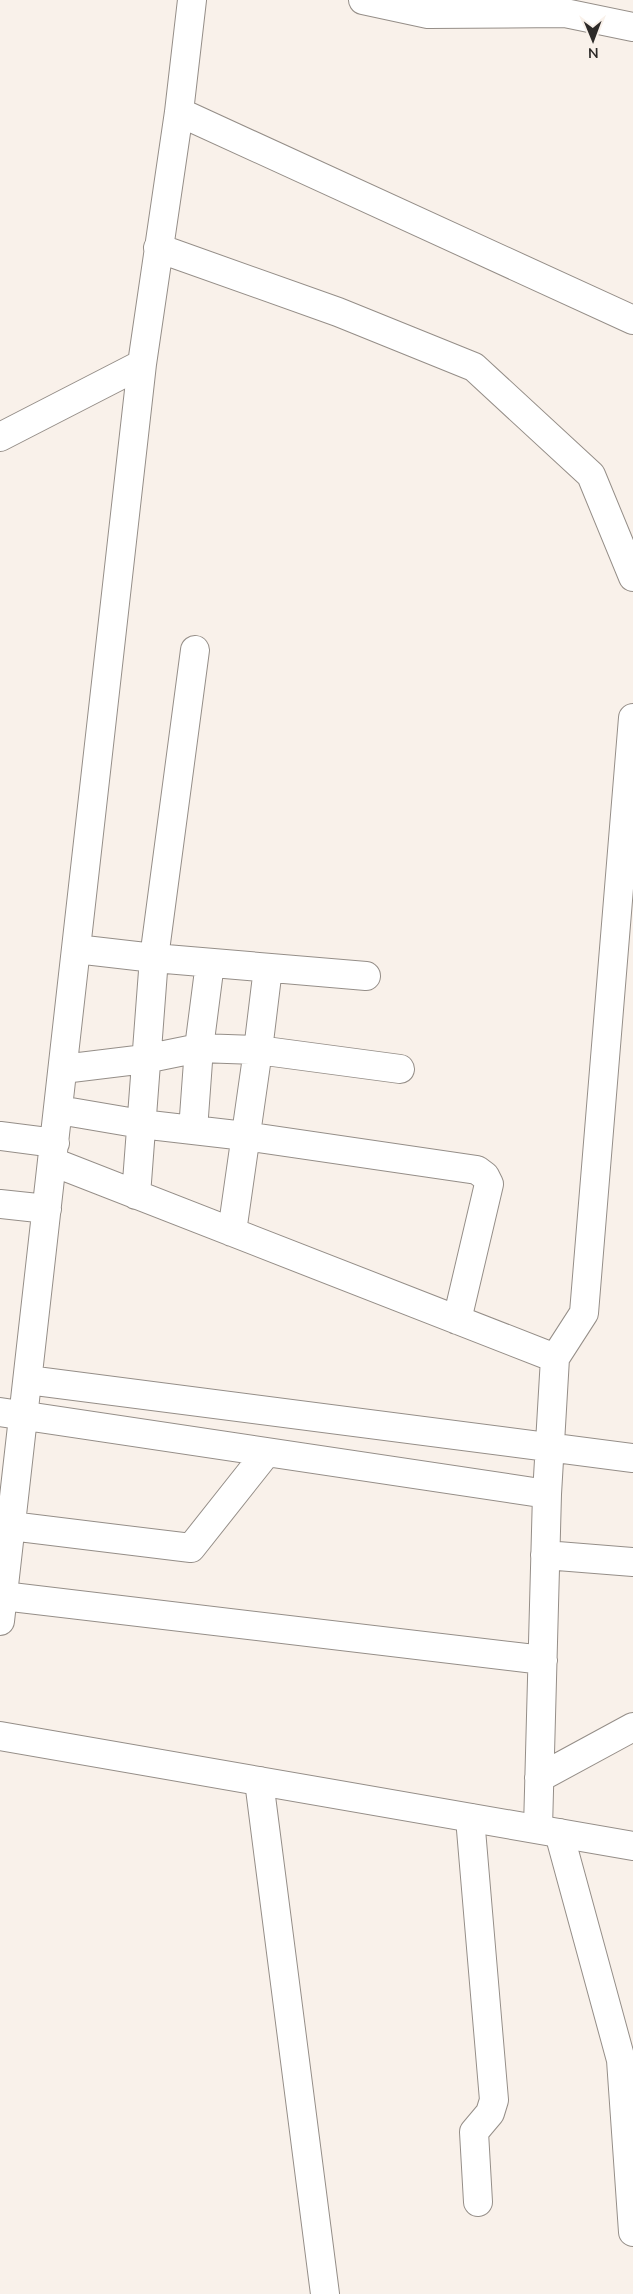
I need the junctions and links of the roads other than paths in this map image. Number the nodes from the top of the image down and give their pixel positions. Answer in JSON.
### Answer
{"nodes":[{"id":1,"x":192,"y":0,"type":"edge"},
{"id":2,"x":363,"y":0,"type":"edge"},
{"id":3,"x":633,"y":27,"type":"edge"},
{"id":4,"x":179,"y":112,"type":"junction"},
{"id":5,"x":158,"y":248,"type":"junction"},
{"id":6,"x":633,"y":320,"type":"edge"},
{"id":7,"x":142,"y":364,"type":"junction"},
{"id":8,"x":0,"y":436,"type":"edge"},
{"id":9,"x":633,"y":577,"type":"edge"},
{"id":10,"x":195,"y":650,"type":"dead end"},
{"id":11,"x":633,"y":718,"type":"edge"},
{"id":12,"x":625,"y":903,"type":"edge"},
{"id":13,"x":76,"y":949,"type":"junction"},
{"id":14,"x":154,"y":958,"type":"junction"},
{"id":15,"x":210,"y":963,"type":"junction"},
{"id":16,"x":268,"y":968,"type":"junction"},
{"id":17,"x":366,"y":976,"type":"dead end"},
{"id":18,"x":199,"y":1048,"type":"junction"},
{"id":19,"x":258,"y":1050,"type":"junction"},
{"id":20,"x":145,"y":1059,"type":"junction"},
{"id":21,"x":63,"y":1069,"type":"junction"},
{"id":22,"x":400,"y":1069,"type":"dead end"},
{"id":23,"x":59,"y":1110,"type":"junction"},
{"id":24,"x":141,"y":1124,"type":"junction"},
{"id":25,"x":194,"y":1130,"type":"junction"},
{"id":26,"x":0,"y":1136,"type":"edge"},
{"id":27,"x":245,"y":1136,"type":"junction"},
{"id":28,"x":54,"y":1153,"type":"junction"},
{"id":29,"x":136,"y":1195,"type":"junction"},
{"id":30,"x":0,"y":1204,"type":"edge"},
{"id":31,"x":47,"y":1209,"type":"junction"},
{"id":32,"x":232,"y":1232,"type":"junction"},
{"id":33,"x":457,"y":1320,"type":"junction"},
{"id":34,"x":555,"y":1358,"type":"junction"},
{"id":35,"x":28,"y":1380,"type":"junction"},
{"id":36,"x":12,"y":1414,"type":"edge"},
{"id":37,"x":550,"y":1447,"type":"junction"},
{"id":38,"x":266,"y":1452,"type":"junction"},
{"id":39,"x":633,"y":1458,"type":"edge"},
{"id":40,"x":8,"y":1485,"type":"edge"},
{"id":41,"x":547,"y":1494,"type":"junction"},
{"id":42,"x":11,"y":1526,"type":"junction"},
{"id":43,"x":545,"y":1555,"type":"junction"},
{"id":44,"x":3,"y":1562,"type":"edge"},
{"id":45,"x":633,"y":1562,"type":"edge"},
{"id":46,"x":1,"y":1606,"type":"edge"},
{"id":47,"x":543,"y":1660,"type":"junction"},
{"id":48,"x":633,"y":1726,"type":"edge"},
{"id":49,"x":0,"y":1736,"type":"edge"},
{"id":50,"x":539,"y":1778,"type":"junction"},
{"id":51,"x":259,"y":1782,"type":"junction"},
{"id":52,"x":470,"y":1818,"type":"junction"},
{"id":53,"x":548,"y":1830,"type":"junction"},
{"id":54,"x":633,"y":1846,"type":"edge"},
{"id":55,"x":478,"y":2202,"type":"dead end"},
{"id":56,"x":633,"y":2232,"type":"edge"},
{"id":57,"x":324,"y":2294,"type":"edge"}],
"edges":[{"from":1,"to":4,"type":"street"},
{"from":2,"to":3,"type":"street"},
{"from":4,"to":5,"type":"street"},
{"from":4,"to":6,"type":"street"},
{"from":5,"to":7,"type":"street"},
{"from":5,"to":9,"type":"street"},
{"from":7,"to":8,"type":"street"},
{"from":7,"to":13,"type":"street"},
{"from":10,"to":14,"type":"street"},
{"from":11,"to":12,"type":"street"},
{"from":12,"to":34,"type":"street"},
{"from":13,"to":14,"type":"street"},
{"from":13,"to":21,"type":"street"},
{"from":14,"to":15,"type":"street"},
{"from":14,"to":20,"type":"street"},
{"from":15,"to":16,"type":"street"},
{"from":15,"to":18,"type":"street"},
{"from":16,"to":17,"type":"street"},
{"from":16,"to":19,"type":"street"},
{"from":18,"to":19,"type":"street"},
{"from":18,"to":20,"type":"street"},
{"from":18,"to":25,"type":"street"},
{"from":19,"to":22,"type":"street"},
{"from":19,"to":27,"type":"street"},
{"from":20,"to":21,"type":"street"},
{"from":20,"to":24,"type":"street"},
{"from":21,"to":23,"type":"street"},
{"from":23,"to":24,"type":"street"},
{"from":23,"to":28,"type":"street"},
{"from":24,"to":25,"type":"street"},
{"from":24,"to":29,"type":"street"},
{"from":25,"to":27,"type":"street"},
{"from":26,"to":28,"type":"street"},
{"from":27,"to":32,"type":"street"},
{"from":27,"to":33,"type":"street"},
{"from":28,"to":29,"type":"street"},
{"from":28,"to":31,"type":"street"},
{"from":29,"to":32,"type":"street"},
{"from":30,"to":31,"type":"street"},
{"from":31,"to":35,"type":"street"},
{"from":32,"to":33,"type":"street"},
{"from":33,"to":34,"type":"street"},
{"from":34,"to":37,"type":"street"},
{"from":35,"to":36,"type":"street"},
{"from":35,"to":37,"type":"street"},
{"from":36,"to":38,"type":"street"},
{"from":36,"to":40,"type":"street"},
{"from":37,"to":39,"type":"street"},
{"from":37,"to":41,"type":"street"},
{"from":38,"to":41,"type":"street"},
{"from":38,"to":42,"type":"street"},
{"from":40,"to":42,"type":"street"},
{"from":41,"to":43,"type":"street"},
{"from":42,"to":44,"type":"street"},
{"from":43,"to":45,"type":"street"},
{"from":43,"to":47,"type":"street"},
{"from":44,"to":46,"type":"street"},
{"from":46,"to":47,"type":"street"},
{"from":47,"to":50,"type":"street"},
{"from":48,"to":50,"type":"street"},
{"from":49,"to":51,"type":"street"},
{"from":50,"to":53,"type":"street"},
{"from":51,"to":52,"type":"street"},
{"from":51,"to":57,"type":"street"},
{"from":52,"to":53,"type":"street"},
{"from":52,"to":55,"type":"street"},
{"from":53,"to":54,"type":"street"},
{"from":53,"to":56,"type":"street"}]}
